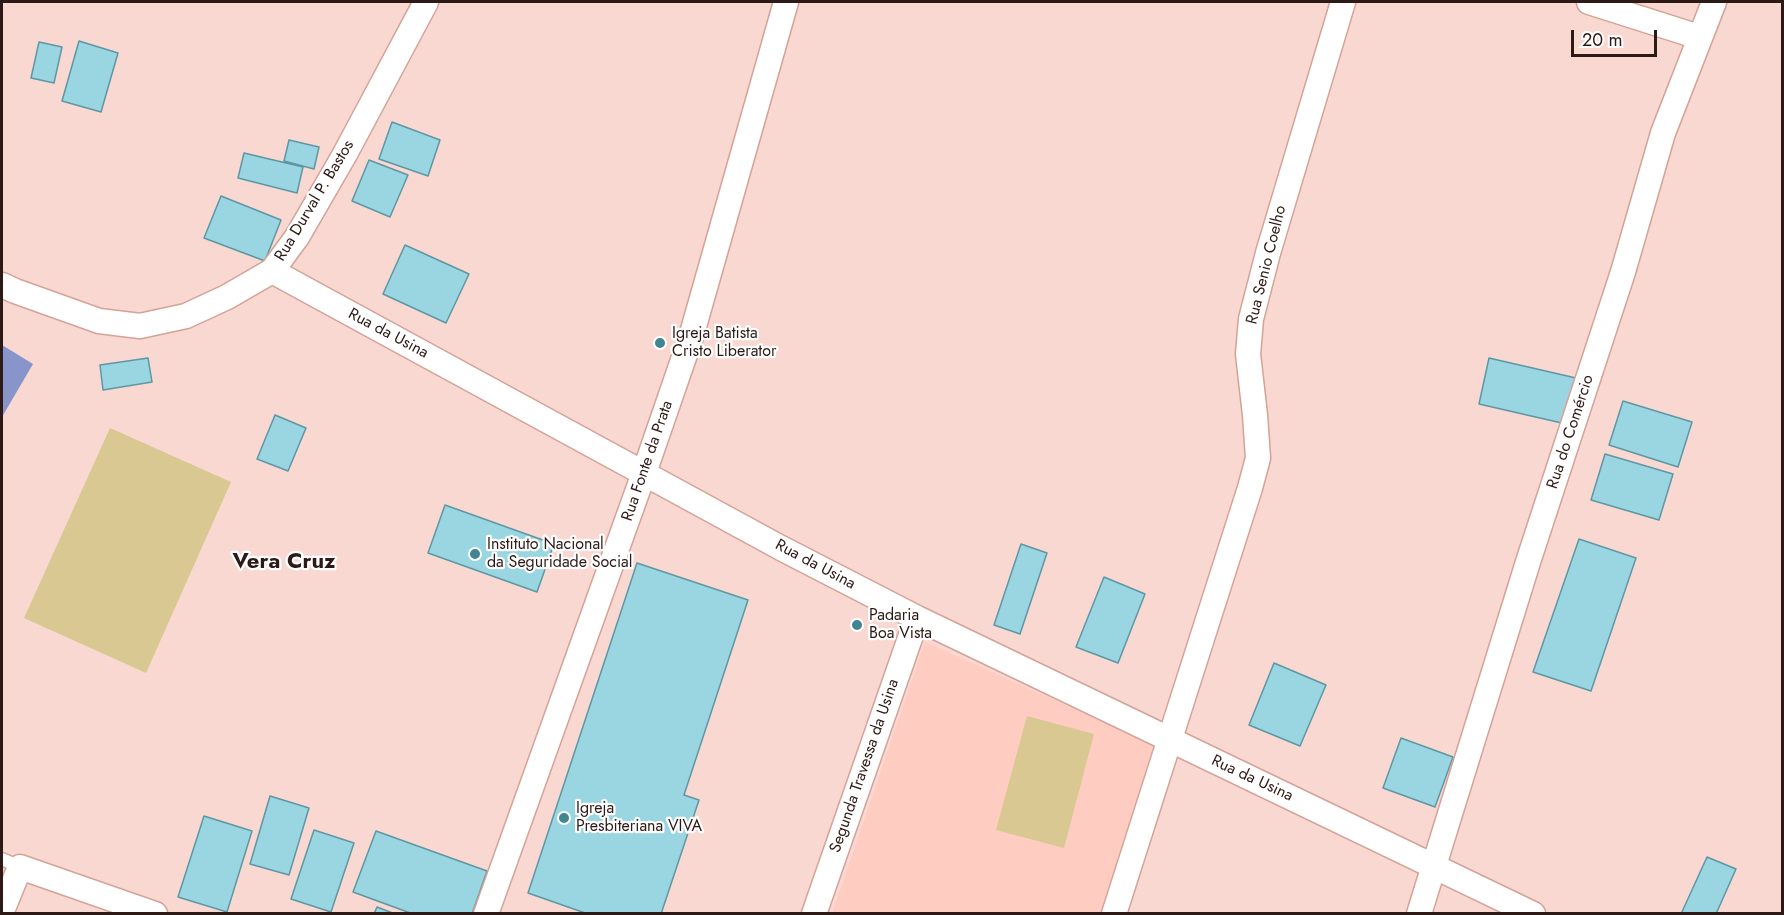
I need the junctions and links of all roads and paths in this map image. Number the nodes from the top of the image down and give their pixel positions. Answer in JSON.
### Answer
{"nodes":[{"id":1,"x":426,"y":2,"type":"edge"},
{"id":2,"x":786,"y":2,"type":"edge"},
{"id":3,"x":1343,"y":2,"type":"edge"},
{"id":4,"x":1589,"y":2,"type":"edge"},
{"id":5,"x":1714,"y":2,"type":"edge"},
{"id":6,"x":1699,"y":38,"type":"junction"},
{"id":7,"x":272,"y":271,"type":"junction"},
{"id":8,"x":2,"y":285,"type":"edge"},
{"id":9,"x":644,"y":473,"type":"junction"},
{"id":10,"x":916,"y":618,"type":"junction"},
{"id":11,"x":1170,"y":740,"type":"junction"},
{"id":12,"x":11,"y":863,"type":"edge"},
{"id":13,"x":1435,"y":866,"type":"junction"},
{"id":14,"x":2,"y":911,"type":"edge"},
{"id":15,"x":155,"y":914,"type":"edge"},
{"id":16,"x":486,"y":914,"type":"edge"},
{"id":17,"x":814,"y":914,"type":"edge"},
{"id":18,"x":1114,"y":914,"type":"edge"},
{"id":19,"x":1419,"y":914,"type":"edge"},
{"id":20,"x":1533,"y":914,"type":"edge"}],
"edges":[{"from":1,"to":7,"type":"street","name":"Rua Durval P. Bastos"},
{"from":2,"to":9,"type":"street","name":"Rua Fonte da Prata"},
{"from":3,"to":11,"type":"street","name":"Rua Senio Coelho"},
{"from":4,"to":6,"type":"street"},
{"from":5,"to":6,"type":"street","name":"Rua do Comércio"},
{"from":6,"to":13,"type":"street","name":"Rua do Comércio"},
{"from":7,"to":8,"type":"street","name":"Rua Durval P. Bastos"},
{"from":7,"to":9,"type":"street","name":"Rua da Usina"},
{"from":9,"to":10,"type":"street","name":"Rua da Usina"},
{"from":9,"to":16,"type":"street","name":"Rua Fonte da Prata"},
{"from":10,"to":11,"type":"street","name":"Rua da Usina"},
{"from":10,"to":17,"type":"street","name":"Segunda Travessa da Usina"},
{"from":11,"to":13,"type":"street","name":"Rua da Usina"},
{"from":11,"to":18,"type":"street","name":"Rua Senio Coelho"},
{"from":12,"to":14,"type":"street"},
{"from":12,"to":15,"type":"street"},
{"from":13,"to":19,"type":"street","name":"Rua do Comércio"},
{"from":13,"to":20,"type":"street","name":"Rua da Usina"}]}
